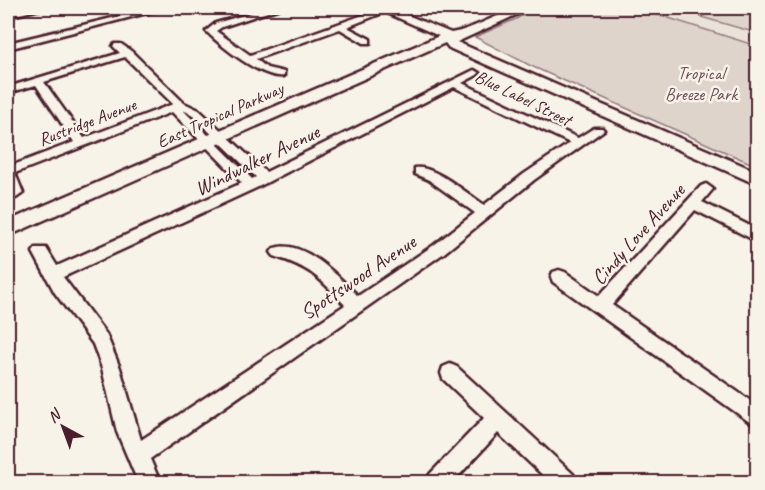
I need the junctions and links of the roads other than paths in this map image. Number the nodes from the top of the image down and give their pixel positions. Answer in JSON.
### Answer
{"nodes":[{"id":1,"x":40,"y":8,"type":"edge"},
{"id":2,"x":162,"y":8,"type":"edge"},
{"id":3,"x":276,"y":8,"type":"edge"},
{"id":4,"x":509,"y":8,"type":"edge"},
{"id":5,"x":526,"y":8,"type":"edge"},
{"id":6,"x":384,"y":9,"type":"edge"},
{"id":7,"x":8,"y":15,"type":"edge"},
{"id":8,"x":340,"y":26,"type":"junction"},
{"id":9,"x":448,"y":37,"type":"junction"},
{"id":10,"x":367,"y":41,"type":"dead end"},
{"id":11,"x":8,"y":46,"type":"edge"},
{"id":12,"x":118,"y":46,"type":"dead end"},
{"id":13,"x":128,"y":53,"type":"junction"},
{"id":14,"x":248,"y":59,"type":"junction"},
{"id":15,"x":474,"y":73,"type":"dead end"},
{"id":16,"x":281,"y":74,"type":"dead end"},
{"id":17,"x":38,"y":81,"type":"junction"},
{"id":18,"x":454,"y":83,"type":"junction"},
{"id":19,"x":8,"y":90,"type":"edge"},
{"id":20,"x":179,"y":106,"type":"junction"},
{"id":21,"x":598,"y":130,"type":"dead end"},
{"id":22,"x":214,"y":140,"type":"junction"},
{"id":23,"x":577,"y":142,"type":"junction"},
{"id":24,"x":81,"y":143,"type":"junction"},
{"id":25,"x":420,"y":171,"type":"dead end"},
{"id":26,"x":8,"y":172,"type":"edge"},
{"id":27,"x":265,"y":178,"type":"junction"},
{"id":28,"x":758,"y":179,"type":"edge"},
{"id":29,"x":251,"y":185,"type":"junction"},
{"id":30,"x":706,"y":189,"type":"dead end"},
{"id":31,"x":16,"y":193,"type":"dead end"},
{"id":32,"x":694,"y":204,"type":"junction"},
{"id":33,"x":484,"y":212,"type":"junction"},
{"id":34,"x":8,"y":229,"type":"edge"},
{"id":35,"x":758,"y":237,"type":"edge"},
{"id":36,"x":41,"y":252,"type":"dead end"},
{"id":37,"x":279,"y":252,"type":"dead end"},
{"id":38,"x":53,"y":275,"type":"junction"},
{"id":39,"x":559,"y":277,"type":"dead end"},
{"id":40,"x":356,"y":306,"type":"junction"},
{"id":41,"x":600,"y":307,"type":"junction"},
{"id":42,"x":450,"y":373,"type":"dead end"},
{"id":43,"x":498,"y":418,"type":"junction"},
{"id":44,"x":758,"y":418,"type":"edge"},
{"id":45,"x":137,"y":455,"type":"junction"},
{"id":46,"x":149,"y":483,"type":"edge"},
{"id":47,"x":438,"y":483,"type":"edge"},
{"id":48,"x":565,"y":483,"type":"edge"}],
"edges":[{"from":1,"to":7,"type":"street"},
{"from":2,"to":11,"type":"street"},
{"from":3,"to":14,"type":"street"},
{"from":4,"to":9,"type":"main road","name":"East Tropical Parkway"},
{"from":5,"to":9,"type":"main road","name":"East Tropical Parkway"},
{"from":6,"to":8,"type":"street"},
{"from":6,"to":9,"type":"main road"},
{"from":8,"to":10,"type":"street"},
{"from":8,"to":14,"type":"street"},
{"from":9,"to":22,"type":"main road","name":"East Tropical Parkway"},
{"from":9,"to":28,"type":"main road"},
{"from":12,"to":13,"type":"street"},
{"from":13,"to":17,"type":"street"},
{"from":13,"to":20,"type":"street"},
{"from":14,"to":16,"type":"street"},
{"from":15,"to":18,"type":"street","name":"Windwalker Avenue"},
{"from":17,"to":19,"type":"street"},
{"from":17,"to":24,"type":"street"},
{"from":18,"to":23,"type":"street","name":"Blue Label Street"},
{"from":18,"to":27,"type":"street","name":"Windwalker Avenue"},
{"from":20,"to":22,"type":"street"},
{"from":20,"to":24,"type":"street","name":"Rustridge Avenue"},
{"from":21,"to":23,"type":"street","name":"Spottswood Avenue"},
{"from":22,"to":27,"type":"street"},
{"from":22,"to":29,"type":"street"},
{"from":22,"to":34,"type":"main road","name":"East Tropical Parkway"},
{"from":23,"to":33,"type":"street","name":"Spottswood Avenue"},
{"from":24,"to":26,"type":"street","name":"Rustridge Avenue"},
{"from":25,"to":33,"type":"street"},
{"from":26,"to":31,"type":"street"},
{"from":27,"to":29,"type":"street","name":"Windwalker Avenue"},
{"from":29,"to":38,"type":"street","name":"Windwalker Avenue"},
{"from":30,"to":32,"type":"street","name":"Cindy Love Avenue"},
{"from":32,"to":35,"type":"street"},
{"from":32,"to":41,"type":"street","name":"Cindy Love Avenue"},
{"from":33,"to":40,"type":"street","name":"Spottswood Avenue"},
{"from":36,"to":38,"type":"street"},
{"from":37,"to":40,"type":"street"},
{"from":38,"to":45,"type":"street"},
{"from":39,"to":41,"type":"street"},
{"from":40,"to":45,"type":"street","name":"Spottswood Avenue"},
{"from":41,"to":44,"type":"street"},
{"from":42,"to":43,"type":"street"},
{"from":43,"to":47,"type":"street"},
{"from":43,"to":48,"type":"street"},
{"from":45,"to":46,"type":"street"}]}
